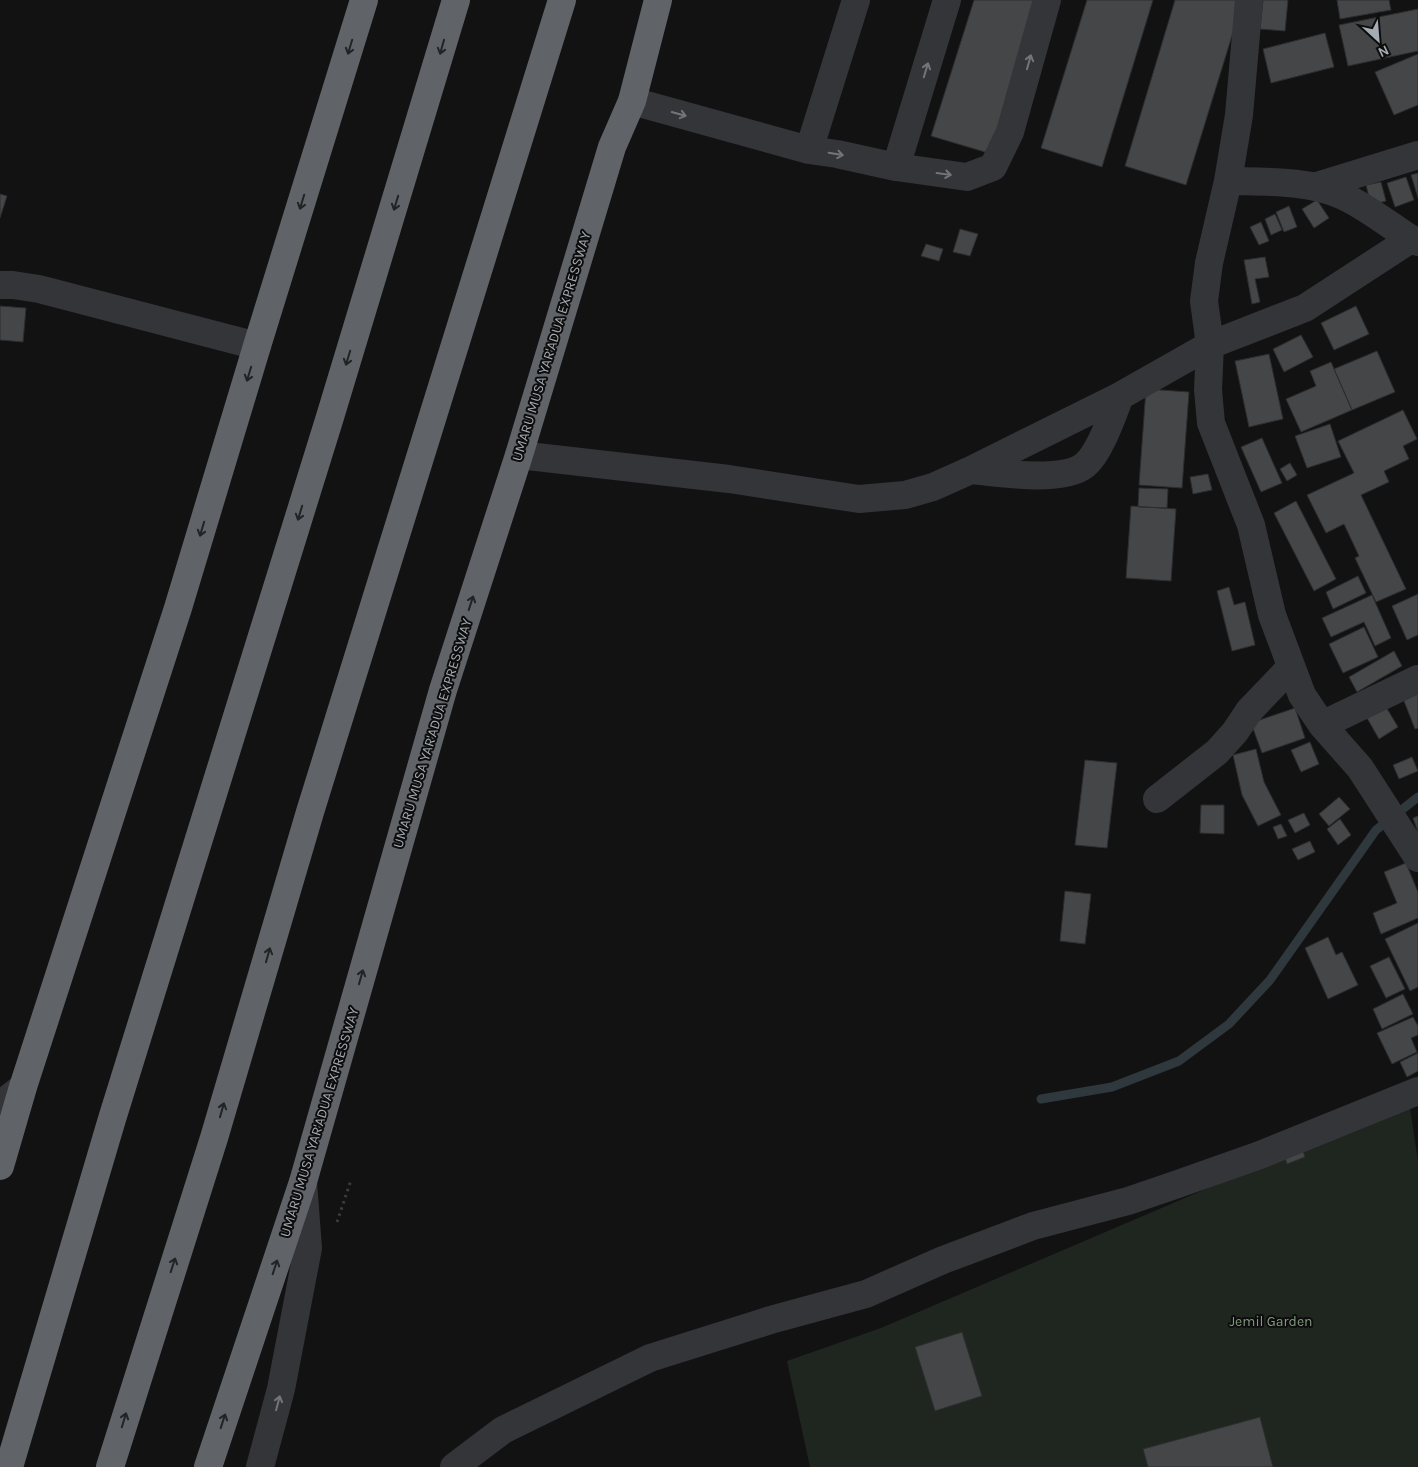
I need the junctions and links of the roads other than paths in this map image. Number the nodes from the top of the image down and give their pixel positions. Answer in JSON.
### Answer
{"nodes":[{"id":1,"x":364,"y":0,"type":"edge"},
{"id":2,"x":456,"y":0,"type":"edge"},
{"id":3,"x":562,"y":0,"type":"edge"},
{"id":4,"x":658,"y":0,"type":"edge"},
{"id":5,"x":856,"y":0,"type":"edge"},
{"id":6,"x":947,"y":0,"type":"edge"},
{"id":7,"x":1047,"y":0,"type":"edge"},
{"id":8,"x":1249,"y":0,"type":"edge"},
{"id":9,"x":632,"y":101,"type":"junction"},
{"id":10,"x":809,"y":150,"type":"junction"},
{"id":11,"x":1418,"y":155,"type":"edge"},
{"id":12,"x":896,"y":167,"type":"junction"},
{"id":13,"x":1228,"y":181,"type":"junction"},
{"id":14,"x":1314,"y":187,"type":"junction"},
{"id":15,"x":1414,"y":241,"type":"edge"},
{"id":16,"x":0,"y":286,"type":"edge"},
{"id":17,"x":1210,"y":345,"type":"junction"},
{"id":18,"x":257,"y":346,"type":"junction"},
{"id":19,"x":1120,"y":396,"type":"junction"},
{"id":20,"x":519,"y":455,"type":"junction"},
{"id":21,"x":971,"y":470,"type":"junction"},
{"id":22,"x":1291,"y":667,"type":"junction"},
{"id":23,"x":1418,"y":680,"type":"edge"},
{"id":24,"x":1322,"y":726,"type":"junction"},
{"id":25,"x":1157,"y":799,"type":"dead end"},
{"id":26,"x":1418,"y":858,"type":"edge"},
{"id":27,"x":22,"y":1087,"type":"junction"},
{"id":28,"x":1418,"y":1091,"type":"edge"},
{"id":29,"x":0,"y":1105,"type":"edge"},
{"id":30,"x":0,"y":1166,"type":"edge"},
{"id":31,"x":303,"y":1182,"type":"junction"},
{"id":32,"x":9,"y":1467,"type":"edge"},
{"id":33,"x":110,"y":1467,"type":"edge"},
{"id":34,"x":208,"y":1467,"type":"edge"},
{"id":35,"x":260,"y":1467,"type":"edge"},
{"id":36,"x":454,"y":1467,"type":"edge"}],
"edges":[{"from":1,"to":18,"type":"highway","one_way":true},
{"from":2,"to":32,"type":"highway","one_way":true},
{"from":33,"to":3,"type":"highway","one_way":true},
{"from":4,"to":9,"type":"highway","name":"UMARU MUSA YAR'ADUA EXPRESSWAY"},
{"from":5,"to":10,"type":"street"},
{"from":12,"to":6,"type":"street","one_way":true},
{"from":12,"to":7,"type":"street","one_way":true},
{"from":8,"to":13,"type":"street"},
{"from":9,"to":10,"type":"street","one_way":true},
{"from":9,"to":20,"type":"highway","name":"UMARU MUSA YAR'ADUA EXPRESSWAY"},
{"from":10,"to":12,"type":"street","one_way":true},
{"from":11,"to":14,"type":"street"},
{"from":13,"to":14,"type":"street"},
{"from":13,"to":17,"type":"street"},
{"from":14,"to":15,"type":"street"},
{"from":15,"to":17,"type":"street"},
{"from":16,"to":18,"type":"street"},
{"from":17,"to":19,"type":"street"},
{"from":17,"to":22,"type":"street"},
{"from":18,"to":27,"type":"highway","one_way":true},
{"from":19,"to":21,"type":"street"},
{"from":19,"to":21,"type":"street"},
{"from":20,"to":21,"type":"street"},
{"from":31,"to":20,"type":"highway","name":"UMARU MUSA YAR'ADUA EXPRESSWAY","one_way":true},
{"from":22,"to":24,"type":"street"},
{"from":22,"to":25,"type":"street"},
{"from":23,"to":24,"type":"street"},
{"from":24,"to":26,"type":"street"},
{"from":27,"to":29,"type":"street"},
{"from":27,"to":30,"type":"highway"},
{"from":28,"to":36,"type":"street"},
{"from":34,"to":31,"type":"highway","name":"UMARU MUSA YAR'ADUA EXPRESSWAY","one_way":true},
{"from":35,"to":31,"type":"street","one_way":true}]}
